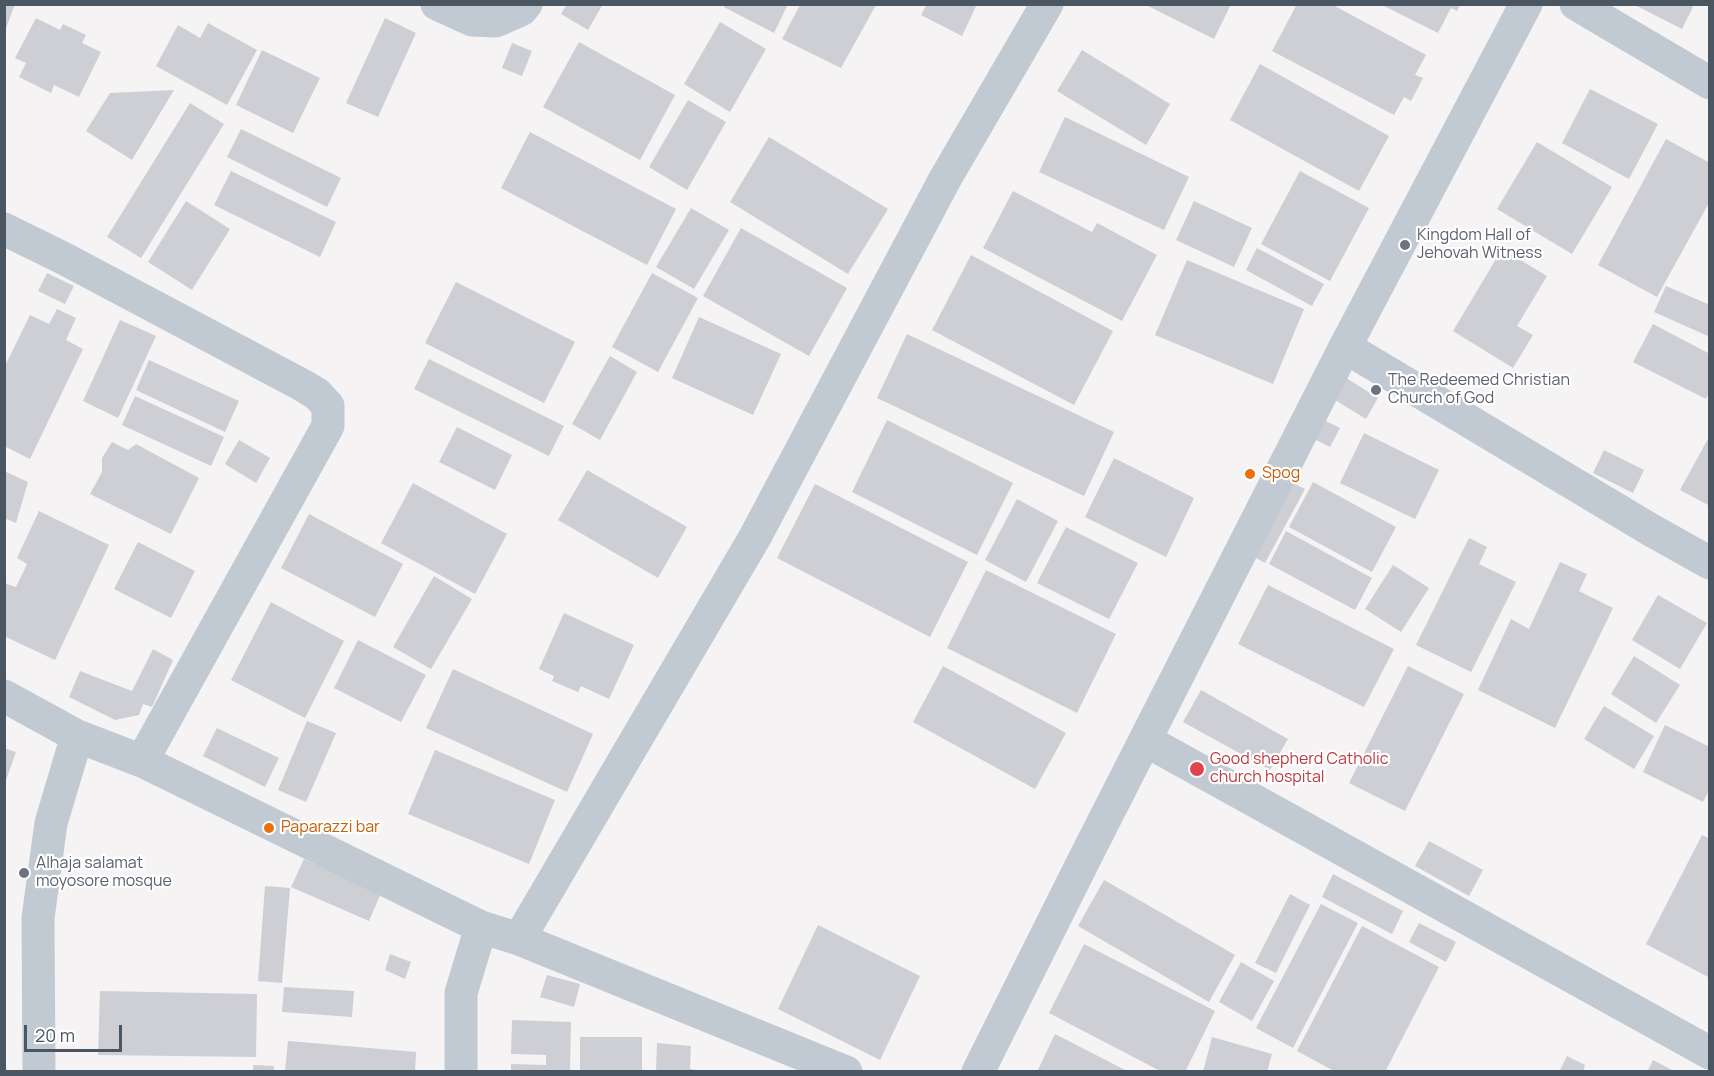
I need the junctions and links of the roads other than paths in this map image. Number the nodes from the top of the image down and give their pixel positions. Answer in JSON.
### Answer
{"nodes":[{"id":1,"x":437,"y":4,"type":"edge"},
{"id":2,"x":526,"y":4,"type":"edge"},
{"id":3,"x":1047,"y":4,"type":"edge"},
{"id":4,"x":1526,"y":4,"type":"edge"},
{"id":5,"x":1576,"y":4,"type":"edge"},
{"id":6,"x":1710,"y":83,"type":"edge"},
{"id":7,"x":4,"y":229,"type":"edge"},
{"id":8,"x":1346,"y":347,"type":"junction"},
{"id":9,"x":1710,"y":563,"type":"edge"},
{"id":10,"x":4,"y":696,"type":"edge"},
{"id":11,"x":77,"y":736,"type":"junction"},
{"id":12,"x":1145,"y":740,"type":"junction"},
{"id":13,"x":142,"y":761,"type":"junction"},
{"id":14,"x":481,"y":927,"type":"junction"},
{"id":15,"x":519,"y":939,"type":"junction"},
{"id":16,"x":1710,"y":1053,"type":"edge"},
{"id":17,"x":39,"y":1071,"type":"edge"},
{"id":18,"x":461,"y":1071,"type":"edge"},
{"id":19,"x":846,"y":1071,"type":"edge"},
{"id":20,"x":978,"y":1071,"type":"edge"}],
"edges":[{"from":1,"to":2,"type":"street"},
{"from":3,"to":15,"type":"street"},
{"from":4,"to":8,"type":"street"},
{"from":5,"to":6,"type":"street"},
{"from":7,"to":13,"type":"street"},
{"from":8,"to":9,"type":"street"},
{"from":8,"to":12,"type":"street"},
{"from":10,"to":11,"type":"street"},
{"from":11,"to":13,"type":"street"},
{"from":11,"to":17,"type":"street"},
{"from":12,"to":16,"type":"street"},
{"from":12,"to":20,"type":"street"},
{"from":13,"to":14,"type":"street"},
{"from":14,"to":15,"type":"street"},
{"from":14,"to":18,"type":"street"},
{"from":15,"to":19,"type":"street"}]}
